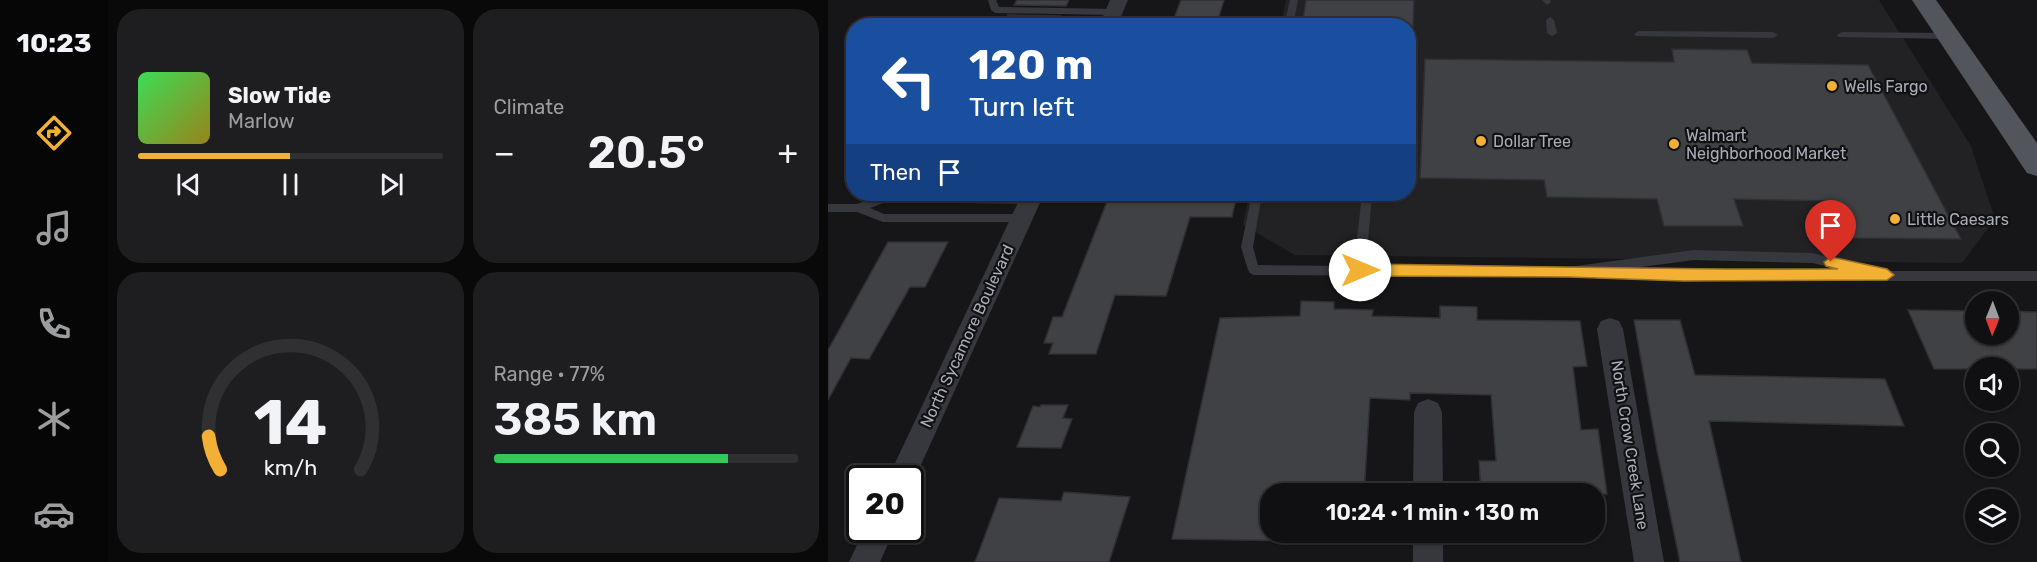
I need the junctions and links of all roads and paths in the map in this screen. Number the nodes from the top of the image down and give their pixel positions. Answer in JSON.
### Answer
{"nodes":[{"id":1,"x":992,"y":0,"type":"edge"},
{"id":2,"x":1294,"y":0,"type":"edge"},
{"id":3,"x":1924,"y":0,"type":"edge"},
{"id":4,"x":1114,"y":12,"type":"edge"},
{"id":5,"x":1290,"y":18,"type":"edge"},
{"id":6,"x":1550,"y":21,"type":"dead end"},
{"id":7,"x":1552,"y":33,"type":"dead end"},
{"id":8,"x":1639,"y":34,"type":"dead end"},
{"id":9,"x":1773,"y":35,"type":"dead end"},
{"id":10,"x":1842,"y":35,"type":"dead end"},
{"id":11,"x":1949,"y":36,"type":"junction"},
{"id":12,"x":2037,"y":165,"type":"edge"},
{"id":13,"x":877,"y":201,"type":"edge"},
{"id":14,"x":956,"y":201,"type":"edge"},
{"id":15,"x":1256,"y":201,"type":"edge"},
{"id":16,"x":1366,"y":201,"type":"edge"},
{"id":17,"x":1028,"y":204,"type":"edge"},
{"id":18,"x":828,"y":208,"type":"edge"},
{"id":19,"x":858,"y":208,"type":"junction"},
{"id":20,"x":1360,"y":270,"type":"junction"},
{"id":21,"x":1569,"y":272,"type":"junction"},
{"id":22,"x":1887,"y":275,"type":"junction"},
{"id":23,"x":2037,"y":276,"type":"edge"},
{"id":24,"x":1611,"y":329,"type":"dead end"},
{"id":25,"x":1428,"y":412,"type":"dead end"},
{"id":26,"x":908,"y":465,"type":"edge"},
{"id":27,"x":1428,"y":483,"type":"edge"},
{"id":28,"x":873,"y":543,"type":"edge"},
{"id":29,"x":1428,"y":543,"type":"edge"},
{"id":30,"x":864,"y":562,"type":"edge"},
{"id":31,"x":1428,"y":562,"type":"edge"},
{"id":32,"x":1649,"y":562,"type":"edge"}],
"edges":[{"from":1,"to":4,"type":"lane"},
{"from":2,"to":5,"type":"lane"},
{"from":3,"to":11,"type":"main road"},
{"from":6,"to":7,"type":"lane"},
{"from":8,"to":9,"type":"lane"},
{"from":10,"to":11,"type":"lane"},
{"from":11,"to":12,"type":"main road"},
{"from":13,"to":19,"type":"lane"},
{"from":14,"to":17,"type":"lane"},
{"from":15,"to":20,"type":"lane"},
{"from":16,"to":20,"type":"lane"},
{"from":17,"to":19,"type":"lane"},
{"from":17,"to":26,"type":"street","name":"North Sycamore Boulevard"},
{"from":18,"to":19,"type":"lane"},
{"from":20,"to":21,"type":"lane"},
{"from":21,"to":22,"type":"lane"},
{"from":21,"to":22,"type":"lane"},
{"from":22,"to":23,"type":"lane"},
{"from":24,"to":32,"type":"street","name":"North Crow Creek Lane"},
{"from":25,"to":27,"type":"street"},
{"from":28,"to":30,"type":"street"},
{"from":29,"to":31,"type":"street"}]}
